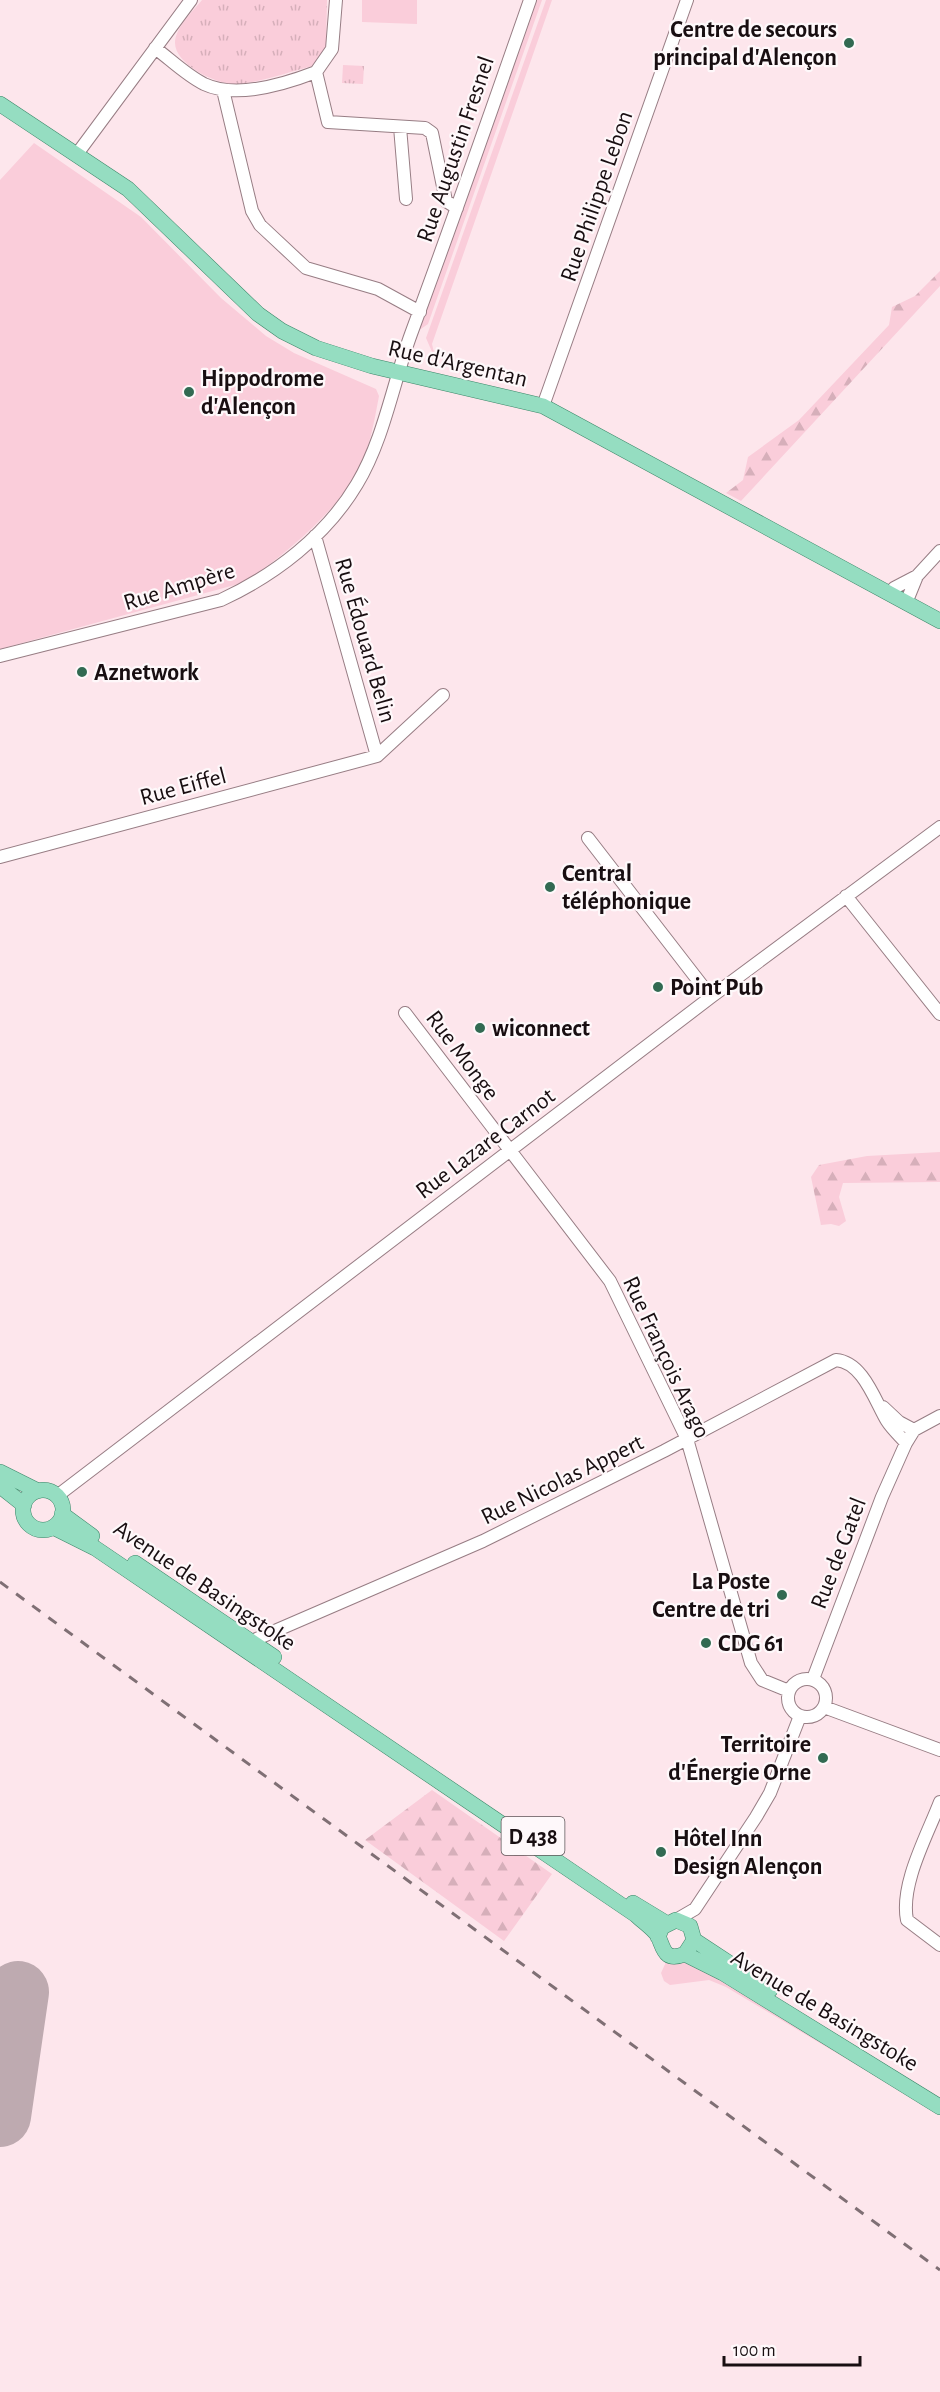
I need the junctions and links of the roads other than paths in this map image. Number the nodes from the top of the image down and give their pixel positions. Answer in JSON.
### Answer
{"nodes":[{"id":1,"x":191,"y":0,"type":"edge"},
{"id":2,"x":336,"y":0,"type":"edge"},
{"id":3,"x":530,"y":0,"type":"edge"},
{"id":4,"x":687,"y":0,"type":"edge"},
{"id":5,"x":155,"y":48,"type":"junction"},
{"id":6,"x":316,"y":72,"type":"junction"},
{"id":7,"x":223,"y":90,"type":"junction"},
{"id":8,"x":0,"y":104,"type":"edge"},
{"id":9,"x":400,"y":127,"type":"junction"},
{"id":10,"x":77,"y":154,"type":"junction"},
{"id":11,"x":406,"y":199,"type":"dead end"},
{"id":12,"x":457,"y":208,"type":"junction"},
{"id":13,"x":420,"y":312,"type":"junction"},
{"id":14,"x":399,"y":373,"type":"junction"},
{"id":15,"x":543,"y":406,"type":"junction"},
{"id":16,"x":315,"y":536,"type":"junction"},
{"id":17,"x":940,"y":551,"type":"edge"},
{"id":18,"x":917,"y":576,"type":"junction"},
{"id":19,"x":891,"y":595,"type":"junction"},
{"id":20,"x":906,"y":603,"type":"junction"},
{"id":21,"x":940,"y":621,"type":"edge"},
{"id":22,"x":0,"y":656,"type":"edge"},
{"id":23,"x":443,"y":695,"type":"dead end"},
{"id":24,"x":377,"y":756,"type":"junction"},
{"id":25,"x":940,"y":827,"type":"edge"},
{"id":26,"x":588,"y":838,"type":"dead end"},
{"id":27,"x":0,"y":856,"type":"edge"},
{"id":28,"x":846,"y":896,"type":"junction"},
{"id":29,"x":711,"y":997,"type":"junction"},
{"id":30,"x":405,"y":1013,"type":"dead end"},
{"id":31,"x":940,"y":1014,"type":"edge"},
{"id":32,"x":510,"y":1150,"type":"junction"},
{"id":33,"x":878,"y":1402,"type":"junction"},
{"id":34,"x":940,"y":1416,"type":"edge"},
{"id":35,"x":914,"y":1430,"type":"junction"},
{"id":36,"x":687,"y":1439,"type":"junction"},
{"id":37,"x":906,"y":1443,"type":"junction"},
{"id":38,"x":0,"y":1472,"type":"edge"},
{"id":39,"x":0,"y":1486,"type":"edge"},
{"id":40,"x":38,"y":1491,"type":"junction"},
{"id":41,"x":57,"y":1496,"type":"junction"},
{"id":42,"x":24,"y":1505,"type":"junction"},
{"id":43,"x":58,"y":1520,"type":"junction"},
{"id":44,"x":249,"y":1645,"type":"junction"},
{"id":45,"x":813,"y":1679,"type":"junction"},
{"id":46,"x":789,"y":1691,"type":"junction"},
{"id":47,"x":321,"y":1696,"type":"junction"},
{"id":48,"x":824,"y":1707,"type":"junction"},
{"id":49,"x":800,"y":1716,"type":"junction"},
{"id":50,"x":940,"y":1750,"type":"edge"},
{"id":51,"x":940,"y":1802,"type":"edge"},
{"id":52,"x":695,"y":1909,"type":"junction"},
{"id":53,"x":671,"y":1922,"type":"junction"},
{"id":54,"x":693,"y":1935,"type":"junction"},
{"id":55,"x":658,"y":1936,"type":"junction"},
{"id":56,"x":940,"y":1945,"type":"edge"},
{"id":57,"x":685,"y":1954,"type":"junction"},
{"id":58,"x":940,"y":2098,"type":"edge"},
{"id":59,"x":940,"y":2107,"type":"edge"}],
"edges":[{"from":1,"to":5,"type":"street"},
{"from":2,"to":6,"type":"street"},
{"from":3,"to":12,"type":"street","name":"Rue Augustin Fresnel"},
{"from":4,"to":15,"type":"street","name":"Rue Philippe Lebon"},
{"from":5,"to":7,"type":"street"},
{"from":5,"to":10,"type":"street"},
{"from":6,"to":7,"type":"street"},
{"from":6,"to":9,"type":"street"},
{"from":7,"to":13,"type":"street"},
{"from":8,"to":10,"type":"main road","name":"Rue d'Argentan"},
{"from":9,"to":11,"type":"street"},
{"from":9,"to":12,"type":"street"},
{"from":10,"to":14,"type":"main road","name":"Rue d'Argentan"},
{"from":12,"to":13,"type":"street","name":"Rue Augustin Fresnel"},
{"from":13,"to":14,"type":"street","name":"Rue Augustin Fresnel"},
{"from":14,"to":15,"type":"main road","name":"Rue d'Argentan"},
{"from":14,"to":16,"type":"street","name":"Rue Ampère"},
{"from":15,"to":19,"type":"main road","name":"Rue d'Argentan"},
{"from":16,"to":22,"type":"street","name":"Rue Ampère"},
{"from":16,"to":24,"type":"street","name":"Rue Édouard Belin"},
{"from":17,"to":18,"type":"street"},
{"from":18,"to":19,"type":"street"},
{"from":18,"to":20,"type":"street"},
{"from":19,"to":20,"type":"main road","name":"Rue d'Argentan"},
{"from":20,"to":21,"type":"main road","name":"Rue d'Argentan"},
{"from":23,"to":24,"type":"street"},
{"from":24,"to":27,"type":"street","name":"Rue Eiffel"},
{"from":25,"to":28,"type":"street","name":"Rue Lazare Carnot"},
{"from":26,"to":29,"type":"street"},
{"from":28,"to":29,"type":"street","name":"Rue Lazare Carnot"},
{"from":28,"to":31,"type":"street"},
{"from":29,"to":32,"type":"street","name":"Rue Lazare Carnot"},
{"from":30,"to":32,"type":"street","name":"Rue Monge"},
{"from":32,"to":36,"type":"street","name":"Rue François Arago"},
{"from":32,"to":41,"type":"street","name":"Rue Lazare Carnot"},
{"from":33,"to":35,"type":"street","name":"Rue Nicolas Appert"},
{"from":33,"to":36,"type":"street","name":"Rue Nicolas Appert"},
{"from":33,"to":37,"type":"street","name":"Rue Nicolas Appert"},
{"from":34,"to":35,"type":"street"},
{"from":35,"to":37,"type":"street"},
{"from":36,"to":44,"type":"street","name":"Rue Nicolas Appert"},
{"from":36,"to":46,"type":"street","name":"Rue François Arago"},
{"from":37,"to":45,"type":"street","name":"Rue de Gatel"},
{"from":38,"to":40,"type":"main road"},
{"from":39,"to":42,"type":"main road"},
{"from":40,"to":41,"type":"main road"},
{"from":40,"to":42,"type":"main road"},
{"from":41,"to":43,"type":"main road"},
{"from":42,"to":43,"type":"main road"},
{"from":43,"to":44,"type":"main road","name":"Avenue de Basingstoke","number":"D 438"},
{"from":44,"to":47,"type":"main road","name":"Avenue de Basingstoke","number":"D 438"},
{"from":45,"to":46,"type":"street"},
{"from":45,"to":48,"type":"street"},
{"from":46,"to":49,"type":"street"},
{"from":47,"to":53,"type":"main road","number":"D 438"},
{"from":47,"to":55,"type":"main road","number":"D 438"},
{"from":48,"to":49,"type":"street"},
{"from":48,"to":50,"type":"street"},
{"from":49,"to":52,"type":"street"},
{"from":51,"to":56,"type":"street"},
{"from":52,"to":53,"type":"street"},
{"from":52,"to":54,"type":"street"},
{"from":53,"to":54,"type":"main road"},
{"from":53,"to":55,"type":"main road"},
{"from":54,"to":57,"type":"main road"},
{"from":54,"to":58,"type":"main road","name":"Avenue de Basingstoke"},
{"from":55,"to":57,"type":"main road"},
{"from":57,"to":59,"type":"main road","name":"Avenue de Basingstoke"}]}
